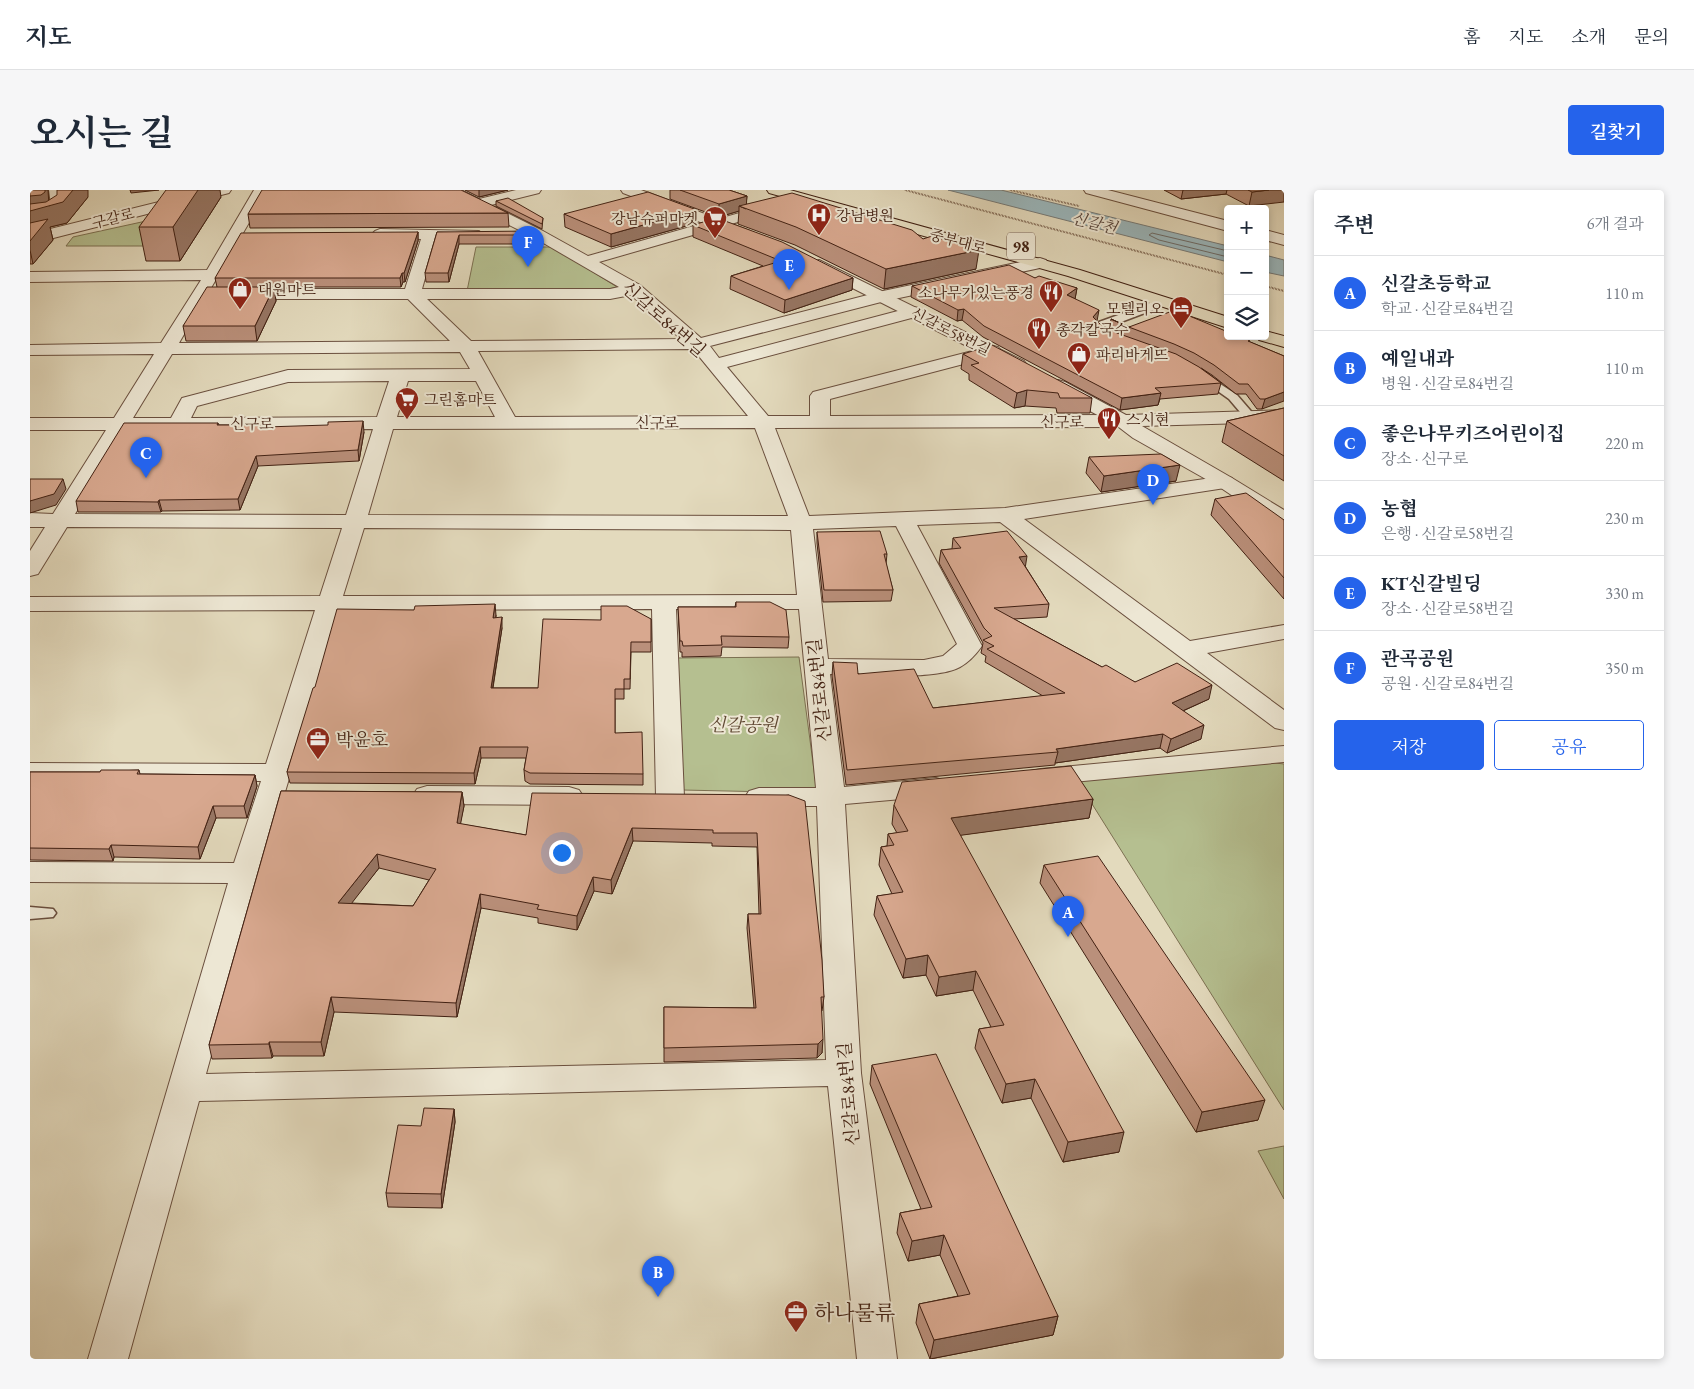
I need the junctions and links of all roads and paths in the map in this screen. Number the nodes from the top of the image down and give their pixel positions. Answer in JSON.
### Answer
{"nodes":[{"id":1,"x":54,"y":190,"type":"edge"},
{"id":2,"x":224,"y":190,"type":"edge"},
{"id":3,"x":261,"y":190,"type":"edge"},
{"id":4,"x":450,"y":190,"type":"edge"},
{"id":5,"x":534,"y":190,"type":"edge"},
{"id":6,"x":628,"y":190,"type":"edge"},
{"id":7,"x":774,"y":190,"type":"edge"},
{"id":8,"x":904,"y":190,"type":"edge"},
{"id":9,"x":1092,"y":190,"type":"edge"},
{"id":10,"x":808,"y":194,"type":"edge"},
{"id":11,"x":477,"y":204,"type":"junction"},
{"id":12,"x":30,"y":221,"type":"edge"},
{"id":13,"x":719,"y":224,"type":"junction"},
{"id":14,"x":1224,"y":225,"type":"edge"},
{"id":15,"x":362,"y":234,"type":"edge"},
{"id":16,"x":430,"y":234,"type":"junction"},
{"id":17,"x":489,"y":234,"type":"edge"},
{"id":18,"x":509,"y":234,"type":"edge"},
{"id":19,"x":538,"y":234,"type":"junction"},
{"id":20,"x":235,"y":235,"type":"junction"},
{"id":21,"x":255,"y":235,"type":"edge"},
{"id":22,"x":1269,"y":236,"type":"edge"},
{"id":23,"x":30,"y":239,"type":"edge"},
{"id":24,"x":762,"y":240,"type":"edge"},
{"id":25,"x":1284,"y":240,"type":"edge"},
{"id":26,"x":805,"y":258,"type":"edge"},
{"id":27,"x":587,"y":261,"type":"junction"},
{"id":28,"x":1040,"y":263,"type":"junction"},
{"id":29,"x":212,"y":275,"type":"junction"},
{"id":30,"x":1224,"y":275,"type":"edge"},
{"id":31,"x":30,"y":277,"type":"edge"},
{"id":32,"x":1269,"y":287,"type":"edge"},
{"id":33,"x":634,"y":289,"type":"junction"},
{"id":34,"x":1284,"y":290,"type":"edge"},
{"id":35,"x":200,"y":294,"type":"junction"},
{"id":36,"x":412,"y":294,"type":"junction"},
{"id":37,"x":883,"y":296,"type":"junction"},
{"id":38,"x":1155,"y":298,"type":"junction"},
{"id":39,"x":1224,"y":308,"type":"edge"},
{"id":40,"x":913,"y":312,"type":"junction"},
{"id":41,"x":1224,"y":322,"type":"edge"},
{"id":42,"x":1269,"y":322,"type":"edge"},
{"id":43,"x":1284,"y":327,"type":"edge"},
{"id":44,"x":1269,"y":337,"type":"edge"},
{"id":45,"x":1119,"y":339,"type":"edge"},
{"id":46,"x":1284,"y":342,"type":"edge"},
{"id":47,"x":698,"y":344,"type":"junction"},
{"id":48,"x":467,"y":347,"type":"junction"},
{"id":49,"x":30,"y":350,"type":"edge"},
{"id":50,"x":165,"y":350,"type":"junction"},
{"id":51,"x":992,"y":351,"type":"junction"},
{"id":52,"x":714,"y":365,"type":"junction"},
{"id":53,"x":1192,"y":370,"type":"edge"},
{"id":54,"x":400,"y":375,"type":"junction"},
{"id":55,"x":482,"y":375,"type":"junction"},
{"id":56,"x":1284,"y":416,"type":"edge"},
{"id":57,"x":1250,"y":418,"type":"junction"},
{"id":58,"x":1123,"y":421,"type":"junction"},
{"id":59,"x":508,"y":422,"type":"junction"},
{"id":60,"x":763,"y":422,"type":"junction"},
{"id":61,"x":820,"y":422,"type":"junction"},
{"id":62,"x":120,"y":423,"type":"junction"},
{"id":63,"x":178,"y":423,"type":"junction"},
{"id":64,"x":384,"y":423,"type":"junction"},
{"id":65,"x":30,"y":424,"type":"edge"},
{"id":66,"x":1225,"y":482,"type":"junction"},
{"id":67,"x":1006,"y":515,"type":"junction"},
{"id":68,"x":902,"y":519,"type":"junction"},
{"id":69,"x":30,"y":520,"type":"edge"},
{"id":70,"x":60,"y":520,"type":"junction"},
{"id":71,"x":1284,"y":520,"type":"edge"},
{"id":72,"x":354,"y":523,"type":"junction"},
{"id":73,"x":801,"y":523,"type":"junction"},
{"id":74,"x":30,"y":569,"type":"edge"},
{"id":75,"x":664,"y":602,"type":"junction"},
{"id":76,"x":809,"y":602,"type":"junction"},
{"id":77,"x":30,"y":604,"type":"edge"},
{"id":78,"x":329,"y":604,"type":"junction"},
{"id":79,"x":1284,"y":632,"type":"edge"},
{"id":80,"x":1186,"y":649,"type":"junction"},
{"id":81,"x":816,"y":666,"type":"junction"},
{"id":82,"x":1284,"y":722,"type":"edge"},
{"id":83,"x":1284,"y":754,"type":"edge"},
{"id":84,"x":30,"y":771,"type":"edge"},
{"id":85,"x":1018,"y":780,"type":"edge"},
{"id":86,"x":273,"y":783,"type":"junction"},
{"id":87,"x":959,"y":785,"type":"edge"},
{"id":88,"x":299,"y":794,"type":"edge"},
{"id":89,"x":397,"y":795,"type":"edge"},
{"id":90,"x":592,"y":796,"type":"edge"},
{"id":91,"x":641,"y":796,"type":"edge"},
{"id":92,"x":670,"y":797,"type":"junction"},
{"id":93,"x":698,"y":797,"type":"edge"},
{"id":94,"x":736,"y":797,"type":"edge"},
{"id":95,"x":830,"y":797,"type":"junction"},
{"id":96,"x":30,"y":872,"type":"edge"},
{"id":97,"x":246,"y":872,"type":"junction"},
{"id":98,"x":844,"y":1073,"type":"junction"},
{"id":99,"x":185,"y":1088,"type":"junction"},
{"id":100,"x":108,"y":1359,"type":"edge"},
{"id":101,"x":877,"y":1359,"type":"edge"}],
"edges":[{"from":1,"to":12,"type":"lane"},
{"from":2,"to":23,"type":"street","name":"구갈로"},
{"from":3,"to":20,"type":"street"},
{"from":4,"to":11,"type":"street","name":"신갈로84번길"},
{"from":5,"to":11,"type":"street"},
{"from":6,"to":13,"type":"street"},
{"from":7,"to":10,"type":"main road","name":"중부대로","number":"98"},
{"from":8,"to":30,"type":"path"},
{"from":9,"to":14,"type":"street"},
{"from":10,"to":13,"type":"street"},
{"from":10,"to":28,"type":"main road","name":"중부대로","number":"98"},
{"from":10,"to":39,"type":"main road","name":"중부대로","number":"98"},
{"from":11,"to":19,"type":"street","name":"신갈로84번길"},
{"from":13,"to":24,"type":"street"},
{"from":13,"to":27,"type":"street"},
{"from":15,"to":16,"type":"street"},
{"from":16,"to":17,"type":"street"},
{"from":16,"to":36,"type":"street"},
{"from":18,"to":19,"type":"street"},
{"from":19,"to":27,"type":"street","name":"신갈로84번길"},
{"from":20,"to":21,"type":"street"},
{"from":20,"to":29,"type":"street"},
{"from":22,"to":25,"type":"street"},
{"from":26,"to":37,"type":"street","name":"신갈로58번길"},
{"from":27,"to":33,"type":"street","name":"신갈로84번길"},
{"from":28,"to":37,"type":"street"},
{"from":28,"to":38,"type":"main road","name":"중부대로","number":"98"},
{"from":29,"to":31,"type":"street"},
{"from":29,"to":35,"type":"street"},
{"from":32,"to":34,"type":"path"},
{"from":33,"to":36,"type":"street"},
{"from":33,"to":47,"type":"street","name":"신갈로84번길"},
{"from":35,"to":36,"type":"street"},
{"from":35,"to":50,"type":"street"},
{"from":36,"to":48,"type":"street"},
{"from":37,"to":40,"type":"street","name":"신갈로58번길"},
{"from":37,"to":47,"type":"street"},
{"from":38,"to":41,"type":"main road","name":"중부대로","number":"98"},
{"from":38,"to":45,"type":"lane"},
{"from":40,"to":51,"type":"street","name":"신갈로58번길"},
{"from":40,"to":52,"type":"street"},
{"from":42,"to":43,"type":"main road"},
{"from":44,"to":46,"type":"main road"},
{"from":47,"to":48,"type":"street"},
{"from":47,"to":52,"type":"street","name":"신갈로84번길"},
{"from":48,"to":50,"type":"street"},
{"from":48,"to":55,"type":"street"},
{"from":49,"to":50,"type":"street"},
{"from":50,"to":62,"type":"street"},
{"from":51,"to":58,"type":"street","name":"신갈로58번길"},
{"from":51,"to":61,"type":"street"},
{"from":52,"to":60,"type":"street","name":"신갈로84번길"},
{"from":53,"to":57,"type":"lane"},
{"from":54,"to":55,"type":"street"},
{"from":54,"to":63,"type":"street"},
{"from":54,"to":64,"type":"street"},
{"from":55,"to":59,"type":"street"},
{"from":56,"to":57,"type":"street","name":"신구로"},
{"from":57,"to":58,"type":"street","name":"신구로"},
{"from":58,"to":61,"type":"street","name":"신구로"},
{"from":58,"to":66,"type":"street","name":"신갈로58번길"},
{"from":59,"to":60,"type":"street","name":"신구로"},
{"from":59,"to":64,"type":"street","name":"신구로"},
{"from":60,"to":61,"type":"street","name":"신구로"},
{"from":60,"to":73,"type":"street","name":"신갈로84번길"},
{"from":62,"to":63,"type":"street","name":"신구로"},
{"from":62,"to":65,"type":"street","name":"신구로"},
{"from":62,"to":70,"type":"street"},
{"from":63,"to":64,"type":"street","name":"신구로"},
{"from":64,"to":72,"type":"street"},
{"from":66,"to":67,"type":"street"},
{"from":66,"to":71,"type":"street","name":"신갈로58번길"},
{"from":67,"to":68,"type":"street"},
{"from":67,"to":80,"type":"street"},
{"from":68,"to":73,"type":"street"},
{"from":68,"to":81,"type":"street"},
{"from":69,"to":70,"type":"street"},
{"from":70,"to":72,"type":"street"},
{"from":70,"to":74,"type":"street"},
{"from":72,"to":73,"type":"street"},
{"from":72,"to":78,"type":"street"},
{"from":73,"to":76,"type":"street","name":"신갈로84번길"},
{"from":75,"to":76,"type":"street"},
{"from":75,"to":78,"type":"street"},
{"from":75,"to":92,"type":"street"},
{"from":76,"to":81,"type":"street","name":"신갈로84번길"},
{"from":77,"to":78,"type":"street"},
{"from":78,"to":86,"type":"street"},
{"from":79,"to":80,"type":"street"},
{"from":80,"to":82,"type":"street"},
{"from":81,"to":95,"type":"street","name":"신갈로84번길"},
{"from":83,"to":85,"type":"street"},
{"from":84,"to":86,"type":"street"},
{"from":86,"to":88,"type":"street"},
{"from":86,"to":97,"type":"street"},
{"from":87,"to":95,"type":"street"},
{"from":89,"to":90,"type":"street"},
{"from":91,"to":92,"type":"street"},
{"from":92,"to":93,"type":"street"},
{"from":94,"to":95,"type":"street"},
{"from":95,"to":98,"type":"street","name":"신갈로84번길"},
{"from":96,"to":97,"type":"street"},
{"from":97,"to":99,"type":"street"},
{"from":98,"to":99,"type":"street"},
{"from":98,"to":101,"type":"street","name":"신갈로84번길"},
{"from":99,"to":100,"type":"street"}]}
